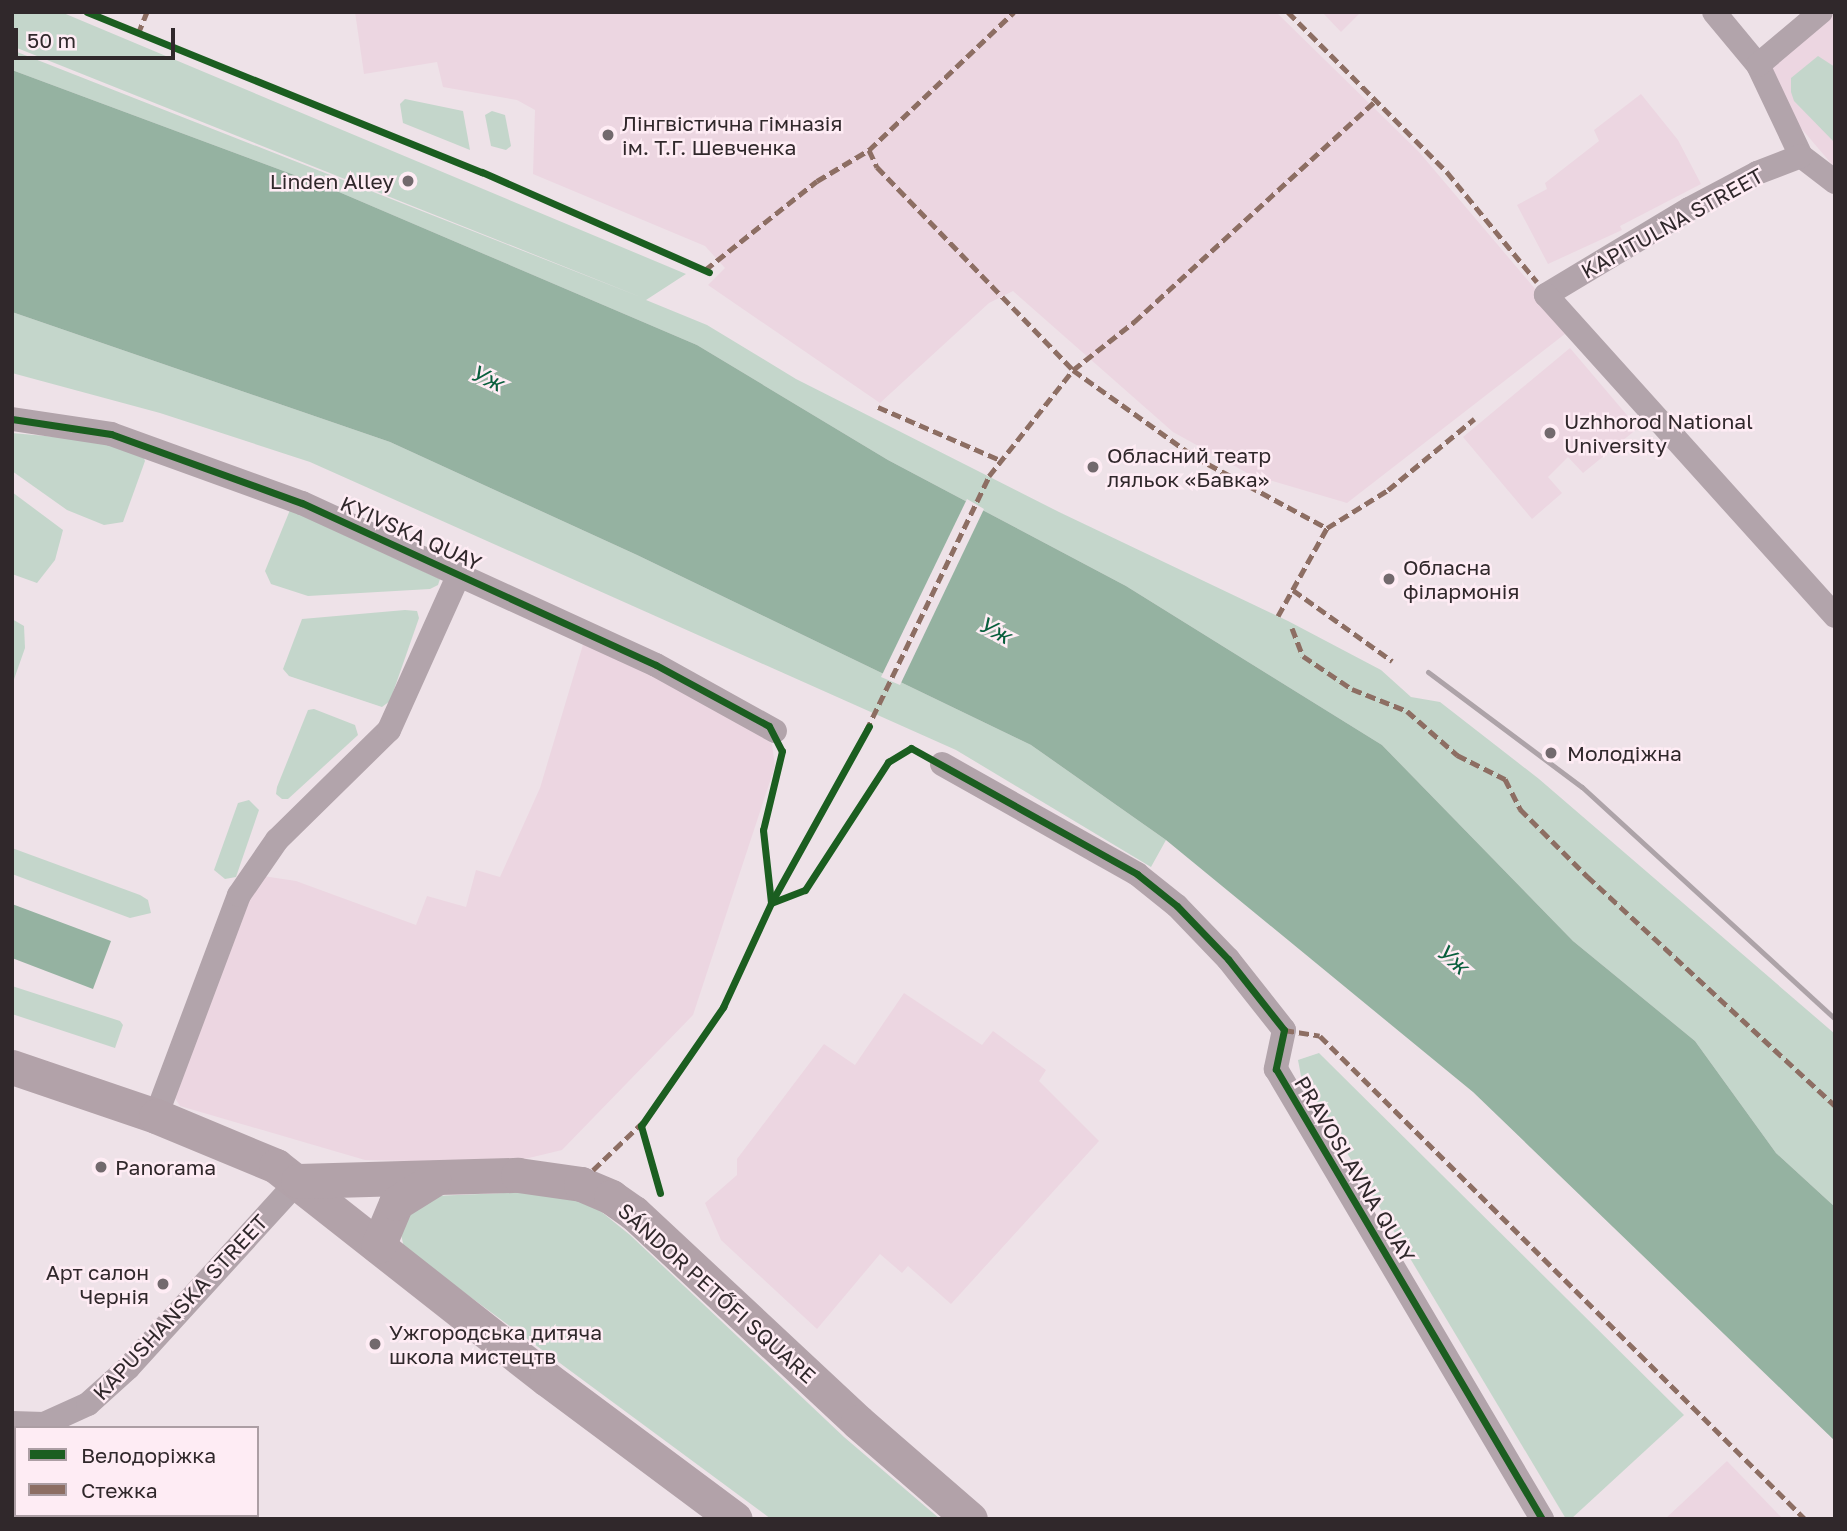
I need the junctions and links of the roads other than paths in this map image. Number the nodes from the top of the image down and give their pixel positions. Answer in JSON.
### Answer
{"nodes":[{"id":1,"x":1714,"y":12,"type":"edge"},
{"id":2,"x":1821,"y":12,"type":"edge"},
{"id":3,"x":1758,"y":65,"type":"junction"},
{"id":4,"x":1801,"y":156,"type":"junction"},
{"id":5,"x":1835,"y":181,"type":"edge"},
{"id":6,"x":12,"y":419,"type":"edge"},
{"id":7,"x":459,"y":574,"type":"junction"},
{"id":8,"x":1835,"y":616,"type":"edge"},
{"id":9,"x":775,"y":731,"type":"dead end"},
{"id":10,"x":942,"y":764,"type":"dead end"},
{"id":11,"x":12,"y":1067,"type":"edge"},
{"id":12,"x":156,"y":1116,"type":"junction"},
{"id":13,"x":433,"y":1180,"type":"junction"},
{"id":14,"x":298,"y":1181,"type":"junction"},
{"id":15,"x":378,"y":1246,"type":"junction"},
{"id":16,"x":12,"y":1423,"type":"edge"},
{"id":17,"x":735,"y":1519,"type":"edge"},
{"id":18,"x":970,"y":1519,"type":"edge"},
{"id":19,"x":1542,"y":1519,"type":"edge"}],
"edges":[{"from":1,"to":3,"type":"street"},
{"from":2,"to":3,"type":"street"},
{"from":3,"to":4,"type":"street"},
{"from":4,"to":5,"type":"street"},
{"from":4,"to":8,"type":"street","name":"KAPITULNA STREET"},
{"from":6,"to":7,"type":"street","name":"KYIVSKA QUAY"},
{"from":7,"to":9,"type":"street","name":"KYIVSKA QUAY"},
{"from":7,"to":12,"type":"street"},
{"from":10,"to":19,"type":"street","name":"PRAVOSLAVNA QUAY"},
{"from":11,"to":12,"type":"main road"},
{"from":12,"to":14,"type":"main road"},
{"from":13,"to":14,"type":"main road","name":"SÁNDOR PETŐFI SQUARE"},
{"from":13,"to":15,"type":"main road"},
{"from":13,"to":18,"type":"main road","name":"SÁNDOR PETŐFI SQUARE"},
{"from":14,"to":15,"type":"main road"},
{"from":14,"to":16,"type":"street","name":"KAPUSHANSKA STREET"},
{"from":15,"to":17,"type":"main road"}]}
